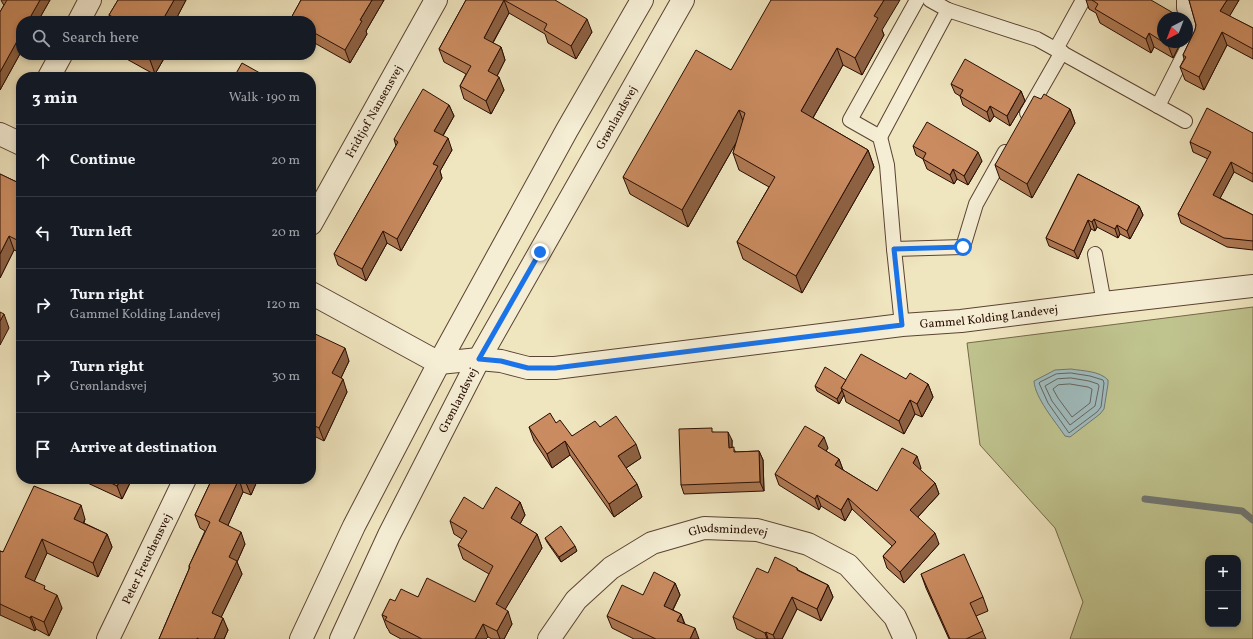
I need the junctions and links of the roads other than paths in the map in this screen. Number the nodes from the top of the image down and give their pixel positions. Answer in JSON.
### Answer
{"nodes":[{"id":1,"x":90,"y":0,"type":"edge"},
{"id":2,"x":436,"y":0,"type":"edge"},
{"id":3,"x":642,"y":0,"type":"edge"},
{"id":4,"x":683,"y":0,"type":"edge"},
{"id":5,"x":917,"y":0,"type":"edge"},
{"id":6,"x":930,"y":0,"type":"edge"},
{"id":7,"x":1083,"y":0,"type":"edge"},
{"id":8,"x":1184,"y":0,"type":"edge"},
{"id":9,"x":948,"y":10,"type":"junction"},
{"id":10,"x":1185,"y":12,"type":"edge"},
{"id":11,"x":82,"y":16,"type":"edge"},
{"id":12,"x":1187,"y":48,"type":"edge"},
{"id":13,"x":1059,"y":51,"type":"junction"},
{"id":14,"x":57,"y":60,"type":"edge"},
{"id":15,"x":51,"y":72,"type":"edge"},
{"id":16,"x":1158,"y":106,"type":"junction"},
{"id":17,"x":1185,"y":121,"type":"dead end"},
{"id":18,"x":1019,"y":128,"type":"edge"},
{"id":19,"x":880,"y":138,"type":"junction"},
{"id":20,"x":1011,"y":142,"type":"edge"},
{"id":21,"x":316,"y":215,"type":"edge"},
{"id":22,"x":894,"y":249,"type":"junction"},
{"id":23,"x":1095,"y":254,"type":"dead end"},
{"id":24,"x":1253,"y":286,"type":"edge"},
{"id":25,"x":316,"y":296,"type":"edge"},
{"id":26,"x":1104,"y":303,"type":"junction"},
{"id":27,"x":902,"y":325,"type":"junction"},
{"id":28,"x":479,"y":359,"type":"junction"},
{"id":29,"x":439,"y":363,"type":"junction"},
{"id":30,"x":183,"y":484,"type":"edge"},
{"id":31,"x":108,"y":639,"type":"edge"},
{"id":32,"x":301,"y":639,"type":"edge"},
{"id":33,"x":341,"y":639,"type":"edge"},
{"id":34,"x":549,"y":639,"type":"edge"},
{"id":35,"x":905,"y":639,"type":"edge"}],
"edges":[{"from":1,"to":11,"type":"street"},
{"from":2,"to":21,"type":"street","name":"Fridtjof Nansensvej"},
{"from":3,"to":29,"type":"street"},
{"from":4,"to":28,"type":"street","name":"Grønlandsvej"},
{"from":5,"to":19,"type":"lane"},
{"from":6,"to":9,"type":"lane"},
{"from":7,"to":13,"type":"lane"},
{"from":8,"to":10,"type":"lane"},
{"from":9,"to":13,"type":"lane"},
{"from":9,"to":19,"type":"lane"},
{"from":12,"to":16,"type":"lane"},
{"from":13,"to":16,"type":"lane"},
{"from":13,"to":18,"type":"lane"},
{"from":14,"to":15,"type":"street"},
{"from":16,"to":17,"type":"lane"},
{"from":19,"to":22,"type":"lane"},
{"from":20,"to":22,"type":"lane"},
{"from":22,"to":27,"type":"lane"},
{"from":23,"to":26,"type":"lane"},
{"from":24,"to":26,"type":"street","name":"Gammel Kolding Landevej"},
{"from":25,"to":29,"type":"street"},
{"from":26,"to":27,"type":"street","name":"Gammel Kolding Landevej"},
{"from":27,"to":28,"type":"street","name":"Gammel Kolding Landevej"},
{"from":28,"to":29,"type":"street","name":"Gammel Kolding Landevej"},
{"from":28,"to":33,"type":"street","name":"Grønlandsvej"},
{"from":29,"to":32,"type":"street"},
{"from":30,"to":31,"type":"street","name":"Peter Freuchensvej"},
{"from":34,"to":35,"type":"street","name":"Gludsmindevej"}]}
